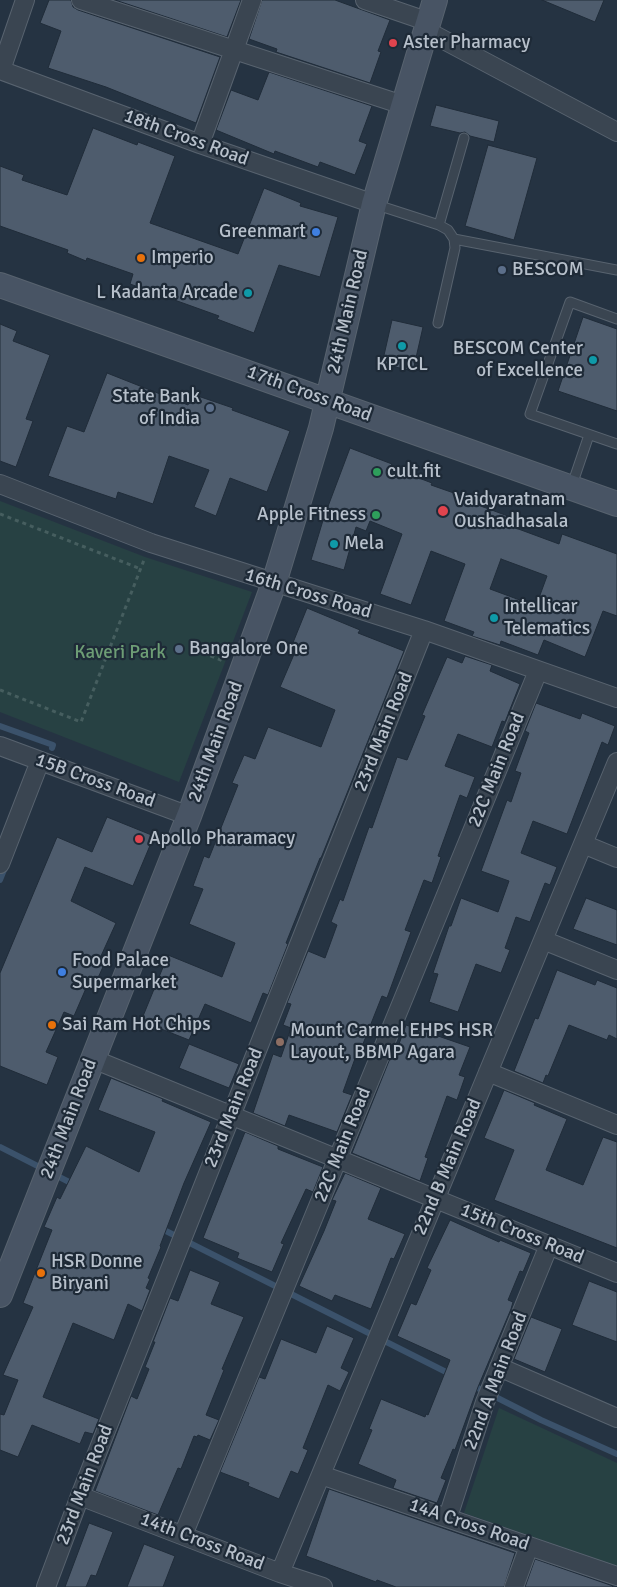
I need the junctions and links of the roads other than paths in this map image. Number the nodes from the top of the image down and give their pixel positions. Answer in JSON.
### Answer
{"nodes":[{"id":1,"x":25,"y":0,"type":"edge"},
{"id":2,"x":81,"y":0,"type":"edge"},
{"id":3,"x":252,"y":0,"type":"edge"},
{"id":4,"x":365,"y":0,"type":"edge"},
{"id":5,"x":430,"y":18,"type":"edge"},
{"id":6,"x":235,"y":50,"type":"junction"},
{"id":7,"x":1,"y":70,"type":"edge"},
{"id":8,"x":403,"y":105,"type":"junction"},
{"id":9,"x":617,"y":132,"type":"edge"},
{"id":10,"x":464,"y":138,"type":"dead end"},
{"id":11,"x":200,"y":144,"type":"junction"},
{"id":12,"x":374,"y":204,"type":"junction"},
{"id":13,"x":439,"y":225,"type":"junction"},
{"id":14,"x":454,"y":239,"type":"junction"},
{"id":15,"x":617,"y":270,"type":"edge"},
{"id":16,"x":0,"y":285,"type":"edge"},
{"id":17,"x":617,"y":319,"type":"edge"},
{"id":18,"x":438,"y":323,"type":"dead end"},
{"id":19,"x":327,"y":401,"type":"junction"},
{"id":20,"x":589,"y":435,"type":"junction"},
{"id":21,"x":617,"y":444,"type":"edge"},
{"id":22,"x":0,"y":484,"type":"edge"},
{"id":23,"x":571,"y":488,"type":"junction"},
{"id":24,"x":617,"y":504,"type":"edge"},
{"id":25,"x":274,"y":583,"type":"junction"},
{"id":26,"x":424,"y":630,"type":"junction"},
{"id":27,"x":538,"y":671,"type":"junction"},
{"id":28,"x":617,"y":698,"type":"edge"},
{"id":29,"x":0,"y":746,"type":"edge"},
{"id":30,"x":40,"y":761,"type":"junction"},
{"id":31,"x":617,"y":762,"type":"edge"},
{"id":32,"x":189,"y":816,"type":"junction"},
{"id":33,"x":583,"y":844,"type":"junction"},
{"id":34,"x":617,"y":858,"type":"edge"},
{"id":35,"x":0,"y":864,"type":"edge"},
{"id":36,"x":543,"y":940,"type":"junction"},
{"id":37,"x":617,"y":970,"type":"edge"},
{"id":38,"x":93,"y":1059,"type":"junction"},
{"id":39,"x":488,"y":1072,"type":"junction"},
{"id":40,"x":231,"y":1115,"type":"junction"},
{"id":41,"x":617,"y":1125,"type":"edge"},
{"id":42,"x":338,"y":1159,"type":"junction"},
{"id":43,"x":435,"y":1199,"type":"junction"},
{"id":44,"x":549,"y":1245,"type":"junction"},
{"id":45,"x":617,"y":1273,"type":"edge"},
{"id":46,"x":0,"y":1295,"type":"edge"},
{"id":47,"x":499,"y":1367,"type":"junction"},
{"id":48,"x":617,"y":1418,"type":"edge"},
{"id":49,"x":321,"y":1475,"type":"junction"},
{"id":50,"x":80,"y":1496,"type":"junction"},
{"id":51,"x":448,"y":1518,"type":"junction"},
{"id":52,"x":183,"y":1535,"type":"junction"},
{"id":53,"x":529,"y":1546,"type":"junction"},
{"id":54,"x":280,"y":1572,"type":"junction"},
{"id":55,"x":617,"y":1576,"type":"edge"},
{"id":56,"x":46,"y":1587,"type":"edge"},
{"id":57,"x":323,"y":1587,"type":"edge"},
{"id":58,"x":514,"y":1587,"type":"edge"}],
"edges":[{"from":1,"to":7,"type":"street"},
{"from":2,"to":6,"type":"street"},
{"from":3,"to":6,"type":"street"},
{"from":4,"to":5,"type":"street"},
{"from":5,"to":8,"type":"street","name":"24th Main Road"},
{"from":5,"to":9,"type":"street"},
{"from":6,"to":8,"type":"street"},
{"from":6,"to":11,"type":"street"},
{"from":7,"to":11,"type":"street","name":"18th Cross Road"},
{"from":8,"to":12,"type":"street","name":"24th Main Road"},
{"from":10,"to":13,"type":"lane"},
{"from":11,"to":12,"type":"street","name":"18th Cross Road"},
{"from":12,"to":13,"type":"lane"},
{"from":12,"to":19,"type":"street","name":"24th Main Road"},
{"from":13,"to":14,"type":"lane"},
{"from":14,"to":15,"type":"lane"},
{"from":14,"to":18,"type":"lane"},
{"from":16,"to":19,"type":"street","name":"17th Cross Road"},
{"from":17,"to":20,"type":"lane"},
{"from":19,"to":23,"type":"street","name":"17th Cross Road"},
{"from":19,"to":25,"type":"street","name":"24th Main Road"},
{"from":20,"to":21,"type":"lane"},
{"from":20,"to":23,"type":"lane"},
{"from":22,"to":25,"type":"street","name":"16th Cross Road"},
{"from":23,"to":24,"type":"street","name":"17th Cross Road"},
{"from":25,"to":26,"type":"street","name":"16th Cross Road"},
{"from":25,"to":32,"type":"street","name":"24th Main Road"},
{"from":26,"to":27,"type":"street","name":"16th Cross Road"},
{"from":26,"to":40,"type":"street","name":"23rd Main Road"},
{"from":27,"to":28,"type":"street","name":"16th Cross Road"},
{"from":27,"to":42,"type":"street","name":"22C Main Road"},
{"from":29,"to":30,"type":"street","name":"15B Cross Road"},
{"from":30,"to":32,"type":"street","name":"15B Cross Road"},
{"from":30,"to":35,"type":"street"},
{"from":31,"to":33,"type":"street","name":"22nd B Main Road"},
{"from":32,"to":38,"type":"street","name":"24th Main Road"},
{"from":33,"to":34,"type":"street"},
{"from":33,"to":36,"type":"street","name":"22nd B Main Road"},
{"from":36,"to":37,"type":"street"},
{"from":36,"to":39,"type":"street","name":"22nd B Main Road"},
{"from":38,"to":40,"type":"street","name":"15th Cross Road"},
{"from":38,"to":46,"type":"street","name":"24th Main Road"},
{"from":39,"to":41,"type":"street"},
{"from":39,"to":43,"type":"street","name":"22nd B Main Road"},
{"from":40,"to":42,"type":"street","name":"15th Cross Road"},
{"from":40,"to":50,"type":"street","name":"23rd Main Road"},
{"from":42,"to":43,"type":"street","name":"15th Cross Road"},
{"from":42,"to":52,"type":"street","name":"22C Main Road"},
{"from":43,"to":44,"type":"street","name":"15th Cross Road"},
{"from":43,"to":49,"type":"street","name":"22nd B Main Road"},
{"from":44,"to":45,"type":"street","name":"15th Cross Road"},
{"from":44,"to":47,"type":"street","name":"22nd A Main Road"},
{"from":47,"to":48,"type":"street"},
{"from":47,"to":51,"type":"street","name":"22nd A Main Road"},
{"from":49,"to":51,"type":"street","name":"14A Cross Road"},
{"from":49,"to":54,"type":"street","name":"22nd B Main Road"},
{"from":50,"to":52,"type":"street","name":"14th Cross Road"},
{"from":50,"to":56,"type":"street","name":"23rd Main Road"},
{"from":51,"to":53,"type":"street","name":"14A Cross Road"},
{"from":52,"to":54,"type":"street","name":"14th Cross Road"},
{"from":53,"to":55,"type":"street","name":"14A Cross Road"},
{"from":53,"to":58,"type":"street"},
{"from":54,"to":57,"type":"street","name":"14th Cross Road"}]}
